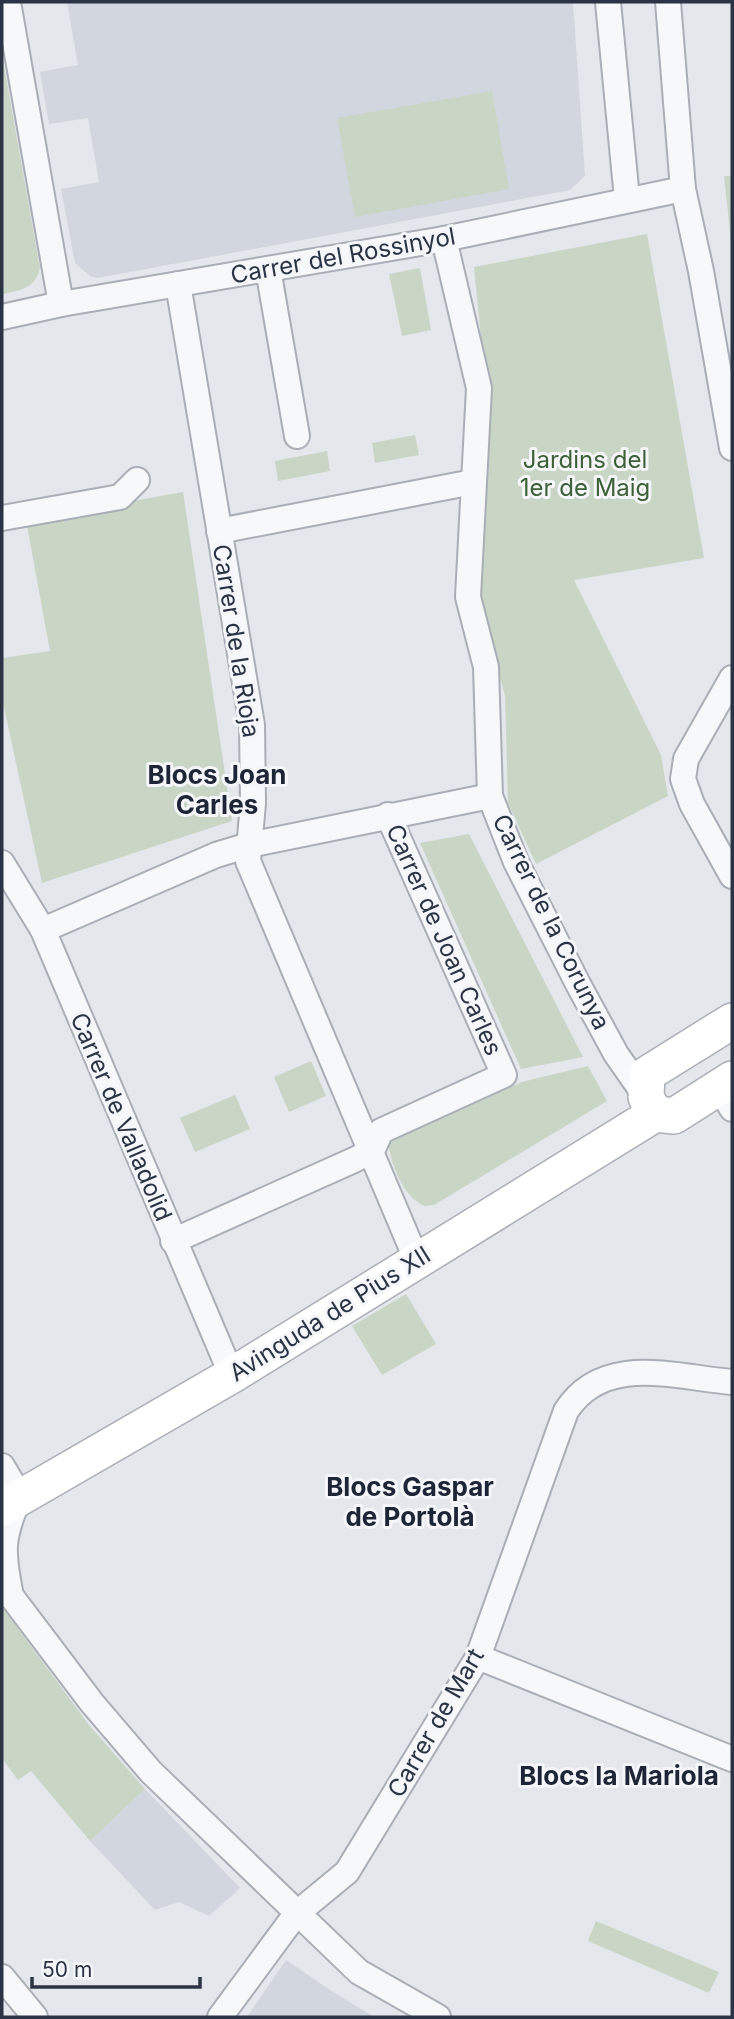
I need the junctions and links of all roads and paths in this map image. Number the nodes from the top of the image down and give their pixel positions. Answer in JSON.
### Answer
{"nodes":[{"id":1,"x":8,"y":2,"type":"edge"},
{"id":2,"x":608,"y":2,"type":"edge"},
{"id":3,"x":668,"y":2,"type":"edge"},
{"id":4,"x":683,"y":189,"type":"junction"},
{"id":5,"x":627,"y":199,"type":"junction"},
{"id":6,"x":444,"y":239,"type":"junction"},
{"id":7,"x":268,"y":269,"type":"junction"},
{"id":8,"x":178,"y":284,"type":"junction"},
{"id":9,"x":61,"y":304,"type":"junction"},
{"id":10,"x":2,"y":317,"type":"edge"},
{"id":11,"x":297,"y":436,"type":"dead end"},
{"id":12,"x":732,"y":448,"type":"edge"},
{"id":13,"x":137,"y":480,"type":"dead end"},
{"id":14,"x":473,"y":482,"type":"junction"},
{"id":15,"x":2,"y":518,"type":"edge"},
{"id":16,"x":219,"y":531,"type":"junction"},
{"id":17,"x":732,"y":678,"type":"edge"},
{"id":18,"x":490,"y":796,"type":"junction"},
{"id":19,"x":388,"y":815,"type":"junction"},
{"id":20,"x":249,"y":845,"type":"junction"},
{"id":21,"x":2,"y":863,"type":"edge"},
{"id":22,"x":732,"y":876,"type":"edge"},
{"id":23,"x":43,"y":930,"type":"junction"},
{"id":24,"x":732,"y":1021,"type":"edge"},
{"id":25,"x":728,"y":1092,"type":"edge"},
{"id":26,"x":651,"y":1105,"type":"junction"},
{"id":27,"x":372,"y":1151,"type":"junction"},
{"id":28,"x":173,"y":1241,"type":"junction"},
{"id":29,"x":417,"y":1261,"type":"junction"},
{"id":30,"x":232,"y":1376,"type":"junction"},
{"id":31,"x":732,"y":1382,"type":"edge"},
{"id":32,"x":2,"y":1466,"type":"edge"},
{"id":33,"x":11,"y":1502,"type":"edge"},
{"id":34,"x":7,"y":1590,"type":"edge"},
{"id":35,"x":478,"y":1657,"type":"junction"},
{"id":36,"x":732,"y":1759,"type":"edge"},
{"id":37,"x":296,"y":1914,"type":"junction"},
{"id":38,"x":2,"y":1977,"type":"edge"},
{"id":39,"x":35,"y":2017,"type":"edge"},
{"id":40,"x":219,"y":2017,"type":"edge"},
{"id":41,"x":438,"y":2017,"type":"edge"}],
"edges":[{"from":1,"to":9,"type":"street"},
{"from":2,"to":5,"type":"street"},
{"from":3,"to":4,"type":"street"},
{"from":4,"to":5,"type":"street","name":"Carrer del Rossinyol"},
{"from":4,"to":12,"type":"street"},
{"from":5,"to":6,"type":"street","name":"Carrer del Rossinyol"},
{"from":6,"to":7,"type":"street","name":"Carrer del Rossinyol"},
{"from":6,"to":14,"type":"street","name":"Carrer de la Corunya"},
{"from":7,"to":8,"type":"street","name":"Carrer del Rossinyol"},
{"from":7,"to":11,"type":"street"},
{"from":8,"to":9,"type":"street","name":"Carrer del Rossinyol"},
{"from":8,"to":16,"type":"street","name":"Carrer de la Rioja"},
{"from":9,"to":10,"type":"street","name":"Carrer del Rossinyol"},
{"from":13,"to":15,"type":"street"},
{"from":14,"to":16,"type":"street"},
{"from":14,"to":18,"type":"street","name":"Carrer de la Corunya"},
{"from":16,"to":20,"type":"street","name":"Carrer de la Rioja"},
{"from":17,"to":22,"type":"street"},
{"from":18,"to":19,"type":"street"},
{"from":18,"to":26,"type":"street","name":"Carrer de la Corunya"},
{"from":19,"to":20,"type":"street"},
{"from":19,"to":27,"type":"street","name":"Carrer de Joan Carles"},
{"from":20,"to":23,"type":"street"},
{"from":20,"to":27,"type":"street","name":"Carrer de la Rioja"},
{"from":21,"to":23,"type":"street","name":"Carrer de Valladolid"},
{"from":23,"to":28,"type":"street","name":"Carrer de Valladolid"},
{"from":24,"to":26,"type":"street"},
{"from":25,"to":26,"type":"street"},
{"from":26,"to":29,"type":"street","name":"Avinguda de Pius XII"},
{"from":27,"to":28,"type":"street"},
{"from":27,"to":29,"type":"street","name":"Carrer de la Rioja"},
{"from":28,"to":30,"type":"street","name":"Carrer de Valladolid"},
{"from":29,"to":30,"type":"street","name":"Avinguda de Pius XII"},
{"from":30,"to":33,"type":"street","name":"Avinguda de Pius XII"},
{"from":31,"to":35,"type":"street","name":"Carrer de Mart"},
{"from":32,"to":33,"type":"street"},
{"from":33,"to":34,"type":"street"},
{"from":34,"to":37,"type":"street"},
{"from":35,"to":36,"type":"street"},
{"from":35,"to":37,"type":"street","name":"Carrer de Mart"},
{"from":37,"to":40,"type":"street","name":"Carrer de Mart"},
{"from":37,"to":41,"type":"street"},
{"from":38,"to":39,"type":"street"}]}
